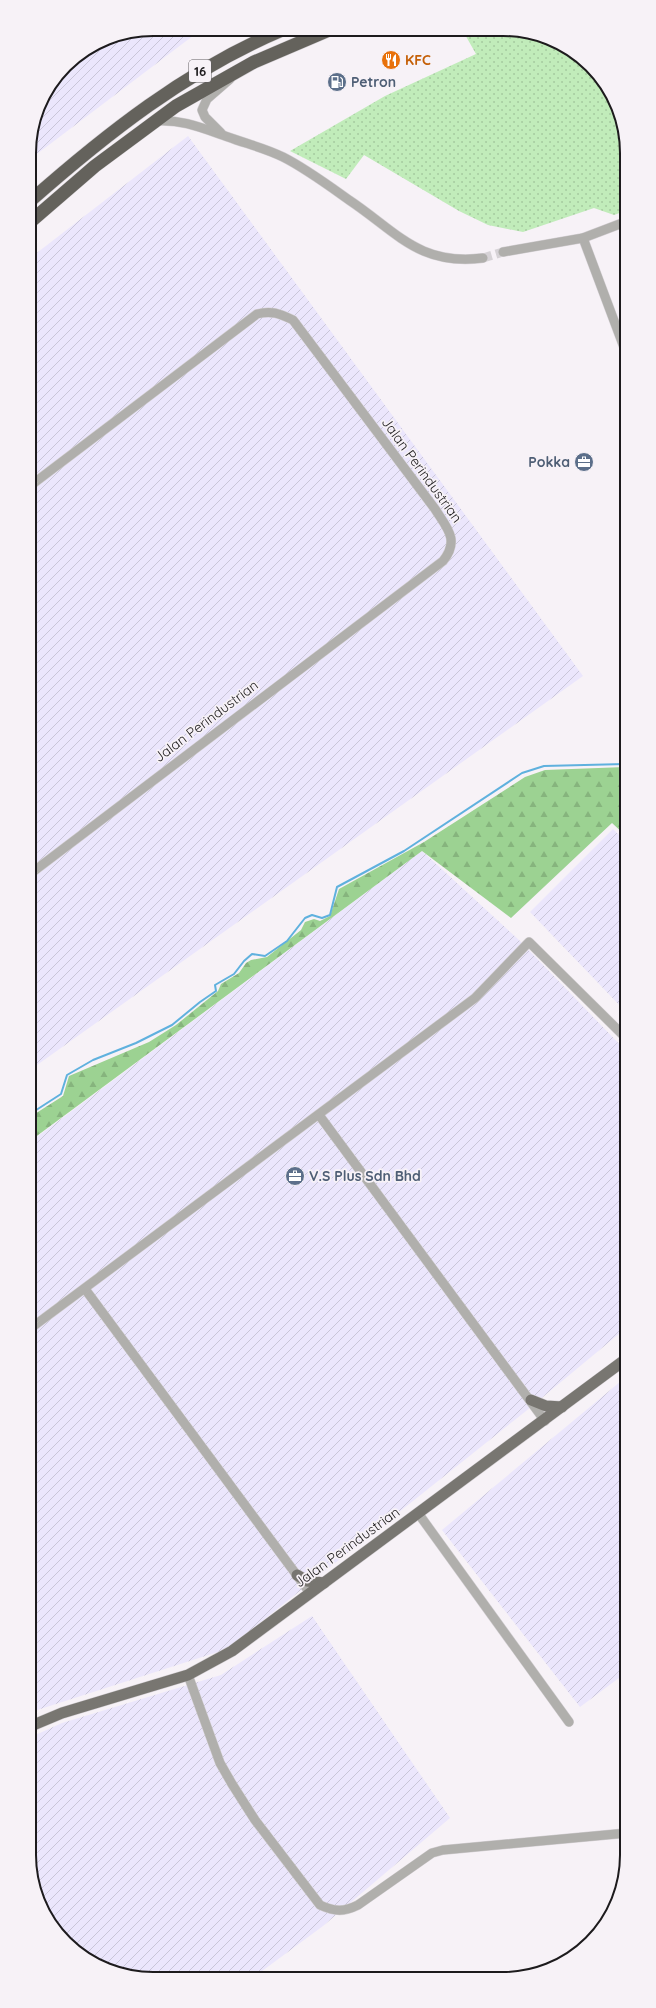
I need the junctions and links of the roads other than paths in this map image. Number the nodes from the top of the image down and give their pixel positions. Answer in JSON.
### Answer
{"nodes":[{"id":1,"x":270,"y":36,"type":"edge"},
{"id":2,"x":315,"y":36,"type":"edge"},
{"id":3,"x":231,"y":74,"type":"junction"},
{"id":4,"x":154,"y":121,"type":"junction"},
{"id":5,"x":222,"y":134,"type":"junction"},
{"id":6,"x":36,"y":196,"type":"edge"},
{"id":7,"x":36,"y":217,"type":"edge"},
{"id":8,"x":620,"y":224,"type":"edge"},
{"id":9,"x":583,"y":238,"type":"junction"},
{"id":10,"x":503,"y":252,"type":"tunnel mouth"},
{"id":11,"x":483,"y":258,"type":"tunnel mouth"},
{"id":12,"x":620,"y":337,"type":"edge"},
{"id":13,"x":36,"y":481,"type":"edge"},
{"id":14,"x":36,"y":869,"type":"edge"},
{"id":15,"x":620,"y":1032,"type":"edge"},
{"id":16,"x":319,"y":1115,"type":"junction"},
{"id":17,"x":86,"y":1289,"type":"junction"},
{"id":18,"x":36,"y":1324,"type":"edge"},
{"id":19,"x":620,"y":1364,"type":"edge"},
{"id":20,"x":530,"y":1400,"type":"junction"},
{"id":21,"x":562,"y":1407,"type":"junction"},
{"id":22,"x":545,"y":1421,"type":"junction"},
{"id":23,"x":418,"y":1513,"type":"junction"},
{"id":24,"x":297,"y":1575,"type":"junction"},
{"id":25,"x":324,"y":1583,"type":"junction"},
{"id":26,"x":310,"y":1593,"type":"junction"},
{"id":27,"x":188,"y":1675,"type":"junction"},
{"id":28,"x":62,"y":1714,"type":"junction"},
{"id":29,"x":36,"y":1719,"type":"edge"},
{"id":30,"x":569,"y":1722,"type":"dead end"},
{"id":31,"x":36,"y":1724,"type":"edge"},
{"id":32,"x":620,"y":1835,"type":"edge"}],
"edges":[{"from":1,"to":6,"type":"highway","number":"16"},
{"from":2,"to":3,"type":"highway","number":"16"},
{"from":3,"to":4,"type":"highway","number":"16"},
{"from":3,"to":5,"type":"street"},
{"from":4,"to":5,"type":"street"},
{"from":4,"to":7,"type":"highway","number":"16"},
{"from":5,"to":11,"type":"street"},
{"from":8,"to":9,"type":"street"},
{"from":9,"to":10,"type":"street"},
{"from":9,"to":12,"type":"street"},
{"from":13,"to":14,"type":"street","name":"Jalan Perindustrian"},
{"from":15,"to":16,"type":"street"},
{"from":16,"to":17,"type":"street"},
{"from":16,"to":20,"type":"street"},
{"from":17,"to":18,"type":"street"},
{"from":17,"to":24,"type":"street"},
{"from":19,"to":21,"type":"main road","name":"Jalan Perindustrian"},
{"from":20,"to":21,"type":"main road"},
{"from":20,"to":22,"type":"street"},
{"from":21,"to":22,"type":"main road","name":"Jalan Perindustrian"},
{"from":22,"to":23,"type":"main road","name":"Jalan Perindustrian"},
{"from":23,"to":25,"type":"main road","name":"Jalan Perindustrian"},
{"from":23,"to":30,"type":"street"},
{"from":24,"to":25,"type":"main road"},
{"from":24,"to":26,"type":"street"},
{"from":25,"to":26,"type":"main road","name":"Jalan Perindustrian"},
{"from":26,"to":27,"type":"main road","name":"Jalan Perindustrian"},
{"from":27,"to":28,"type":"main road","name":"Jalan Perindustrian"},
{"from":27,"to":32,"type":"street"},
{"from":28,"to":29,"type":"main road"},
{"from":28,"to":31,"type":"main road"}]}
